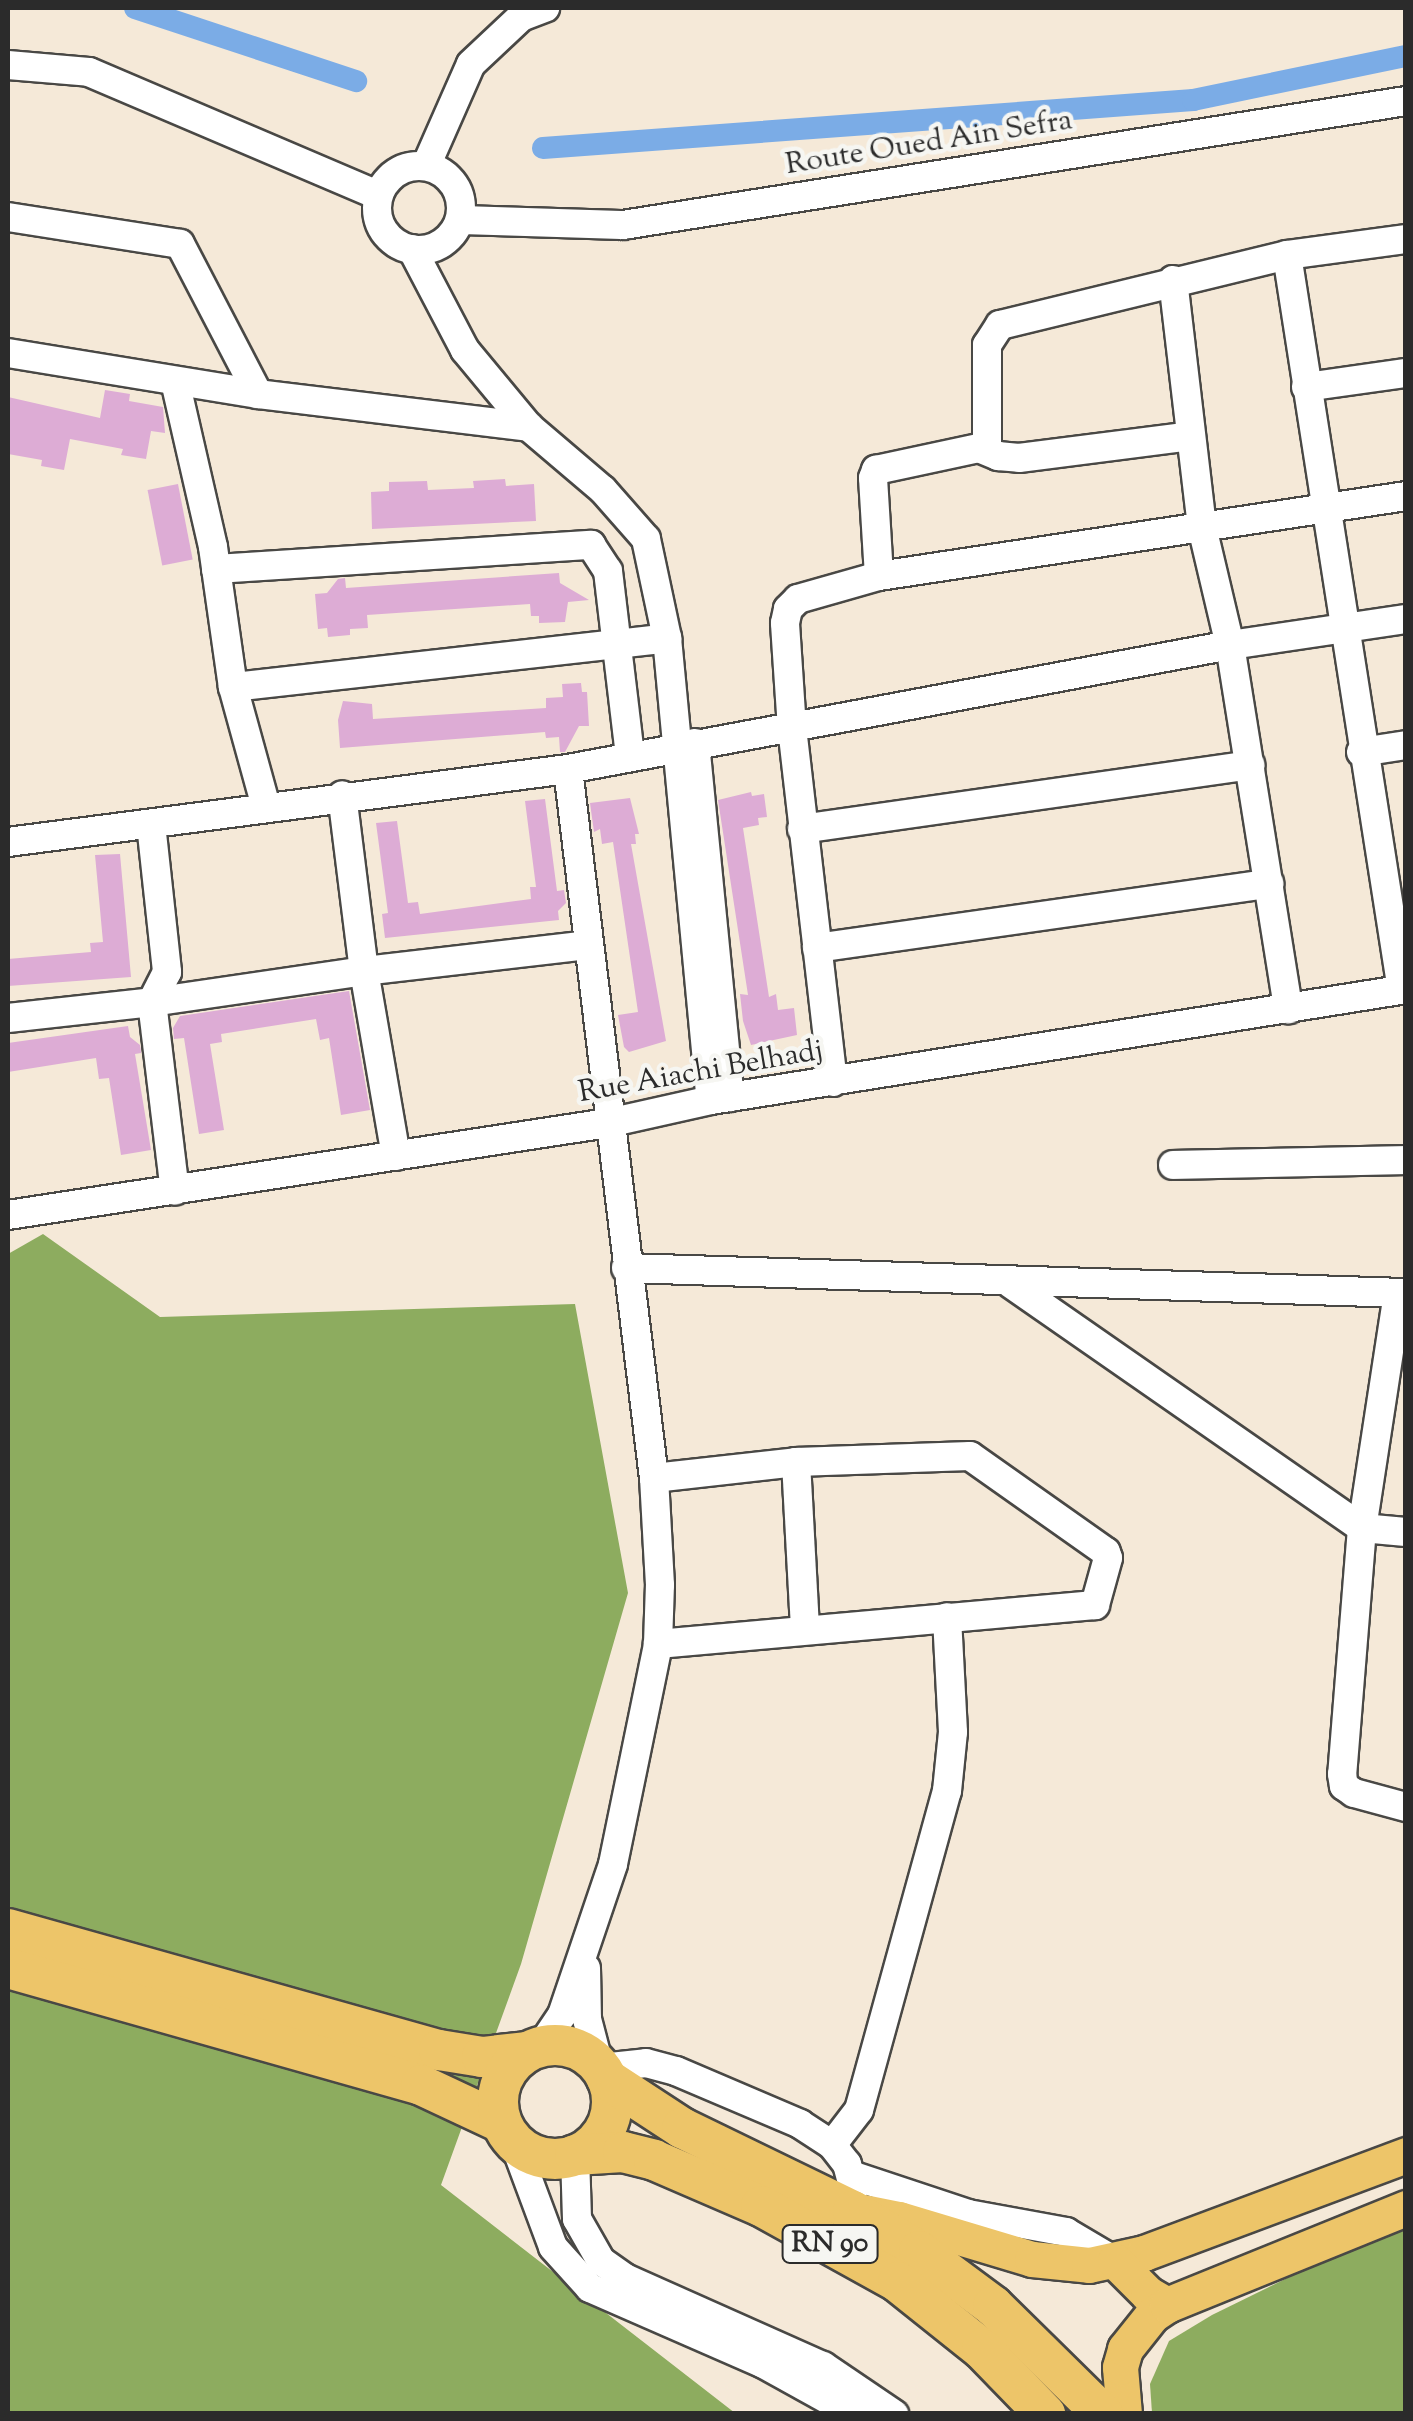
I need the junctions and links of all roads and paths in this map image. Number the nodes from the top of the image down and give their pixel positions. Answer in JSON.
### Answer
{"nodes":[{"id":1,"x":545,"y":8,"type":"edge"},
{"id":2,"x":8,"y":65,"type":"edge"},
{"id":3,"x":1406,"y":101,"type":"edge"},
{"id":4,"x":426,"y":166,"type":"junction"},
{"id":5,"x":378,"y":195,"type":"junction"},
{"id":6,"x":8,"y":217,"type":"edge"},
{"id":7,"x":460,"y":220,"type":"junction"},
{"id":8,"x":1406,"y":239,"type":"edge"},
{"id":9,"x":412,"y":249,"type":"junction"},
{"id":10,"x":1287,"y":256,"type":"junction"},
{"id":11,"x":1174,"y":280,"type":"junction"},
{"id":12,"x":8,"y":353,"type":"edge"},
{"id":13,"x":1406,"y":373,"type":"edge"},
{"id":14,"x":175,"y":381,"type":"junction"},
{"id":15,"x":1306,"y":387,"type":"junction"},
{"id":16,"x":258,"y":394,"type":"junction"},
{"id":17,"x":530,"y":426,"type":"junction"},
{"id":18,"x":1191,"y":436,"type":"junction"},
{"id":19,"x":980,"y":448,"type":"junction"},
{"id":20,"x":1406,"y":496,"type":"edge"},
{"id":21,"x":1324,"y":508,"type":"junction"},
{"id":22,"x":1202,"y":526,"type":"junction"},
{"id":23,"x":216,"y":569,"type":"junction"},
{"id":24,"x":879,"y":576,"type":"junction"},
{"id":25,"x":1406,"y":619,"type":"edge"},
{"id":26,"x":1342,"y":629,"type":"junction"},
{"id":27,"x":667,"y":638,"type":"junction"},
{"id":28,"x":617,"y":644,"type":"junction"},
{"id":29,"x":1230,"y":646,"type":"junction"},
{"id":30,"x":233,"y":688,"type":"junction"},
{"id":31,"x":792,"y":729,"type":"junction"},
{"id":32,"x":685,"y":745,"type":"junction"},
{"id":33,"x":1406,"y":745,"type":"edge"},
{"id":34,"x":1362,"y":752,"type":"junction"},
{"id":35,"x":630,"y":756,"type":"junction"},
{"id":36,"x":1250,"y":765,"type":"junction"},
{"id":37,"x":568,"y":768,"type":"junction"},
{"id":38,"x":342,"y":795,"type":"junction"},
{"id":39,"x":266,"y":807,"type":"junction"},
{"id":40,"x":151,"y":824,"type":"junction"},
{"id":41,"x":802,"y":829,"type":"junction"},
{"id":42,"x":8,"y":842,"type":"edge"},
{"id":43,"x":1394,"y":858,"type":"edge"},
{"id":44,"x":1268,"y":884,"type":"junction"},
{"id":45,"x":588,"y":944,"type":"junction"},
{"id":46,"x":817,"y":948,"type":"junction"},
{"id":47,"x":364,"y":970,"type":"junction"},
{"id":48,"x":1404,"y":989,"type":"edge"},
{"id":49,"x":152,"y":1002,"type":"junction"},
{"id":50,"x":1288,"y":1008,"type":"junction"},
{"id":51,"x":8,"y":1018,"type":"edge"},
{"id":52,"x":833,"y":1082,"type":"junction"},
{"id":53,"x":720,"y":1099,"type":"junction"},
{"id":54,"x":608,"y":1123,"type":"junction"},
{"id":55,"x":396,"y":1156,"type":"junction"},
{"id":56,"x":1406,"y":1160,"type":"edge"},
{"id":57,"x":1172,"y":1165,"type":"dead end"},
{"id":58,"x":174,"y":1191,"type":"junction"},
{"id":59,"x":8,"y":1215,"type":"edge"},
{"id":60,"x":626,"y":1268,"type":"junction"},
{"id":61,"x":1012,"y":1284,"type":"junction"},
{"id":62,"x":1402,"y":1293,"type":"edge"},
{"id":63,"x":796,"y":1462,"type":"junction"},
{"id":64,"x":654,"y":1478,"type":"junction"},
{"id":65,"x":1362,"y":1528,"type":"junction"},
{"id":66,"x":1406,"y":1532,"type":"edge"},
{"id":67,"x":947,"y":1617,"type":"junction"},
{"id":68,"x":804,"y":1628,"type":"junction"},
{"id":69,"x":658,"y":1644,"type":"junction"},
{"id":70,"x":1406,"y":1806,"type":"edge"},
{"id":71,"x":8,"y":1929,"type":"edge"},
{"id":72,"x":586,"y":1953,"type":"junction"},
{"id":73,"x":8,"y":1968,"type":"edge"},
{"id":74,"x":533,"y":2049,"type":"junction"},
{"id":75,"x":602,"y":2071,"type":"junction"},
{"id":76,"x":508,"y":2133,"type":"junction"},
{"id":77,"x":832,"y":2145,"type":"junction"},
{"id":78,"x":575,"y":2155,"type":"junction"},
{"id":79,"x":1406,"y":2156,"type":"edge"},
{"id":80,"x":852,"y":2199,"type":"junction"},
{"id":81,"x":1406,"y":2208,"type":"edge"},
{"id":82,"x":1115,"y":2261,"type":"junction"},
{"id":83,"x":1167,"y":2305,"type":"junction"},
{"id":84,"x":854,"y":2414,"type":"edge"},
{"id":85,"x":894,"y":2414,"type":"edge"},
{"id":86,"x":1045,"y":2414,"type":"edge"},
{"id":87,"x":1103,"y":2414,"type":"edge"},
{"id":88,"x":1124,"y":2414,"type":"edge"}],
"edges":[{"from":1,"to":4,"type":"street"},
{"from":2,"to":5,"type":"street"},
{"from":3,"to":7,"type":"street","name":"Route Oued Ain Sefra"},
{"from":4,"to":5,"type":"street"},
{"from":4,"to":7,"type":"street"},
{"from":5,"to":9,"type":"street"},
{"from":6,"to":16,"type":"street"},
{"from":7,"to":9,"type":"street"},
{"from":8,"to":10,"type":"street"},
{"from":9,"to":17,"type":"street"},
{"from":10,"to":11,"type":"street"},
{"from":10,"to":15,"type":"street"},
{"from":11,"to":18,"type":"street"},
{"from":11,"to":19,"type":"street"},
{"from":12,"to":14,"type":"street"},
{"from":13,"to":15,"type":"street"},
{"from":14,"to":16,"type":"street"},
{"from":14,"to":23,"type":"street"},
{"from":15,"to":21,"type":"street"},
{"from":16,"to":17,"type":"street"},
{"from":17,"to":27,"type":"street"},
{"from":18,"to":19,"type":"street"},
{"from":18,"to":22,"type":"street"},
{"from":19,"to":24,"type":"street"},
{"from":20,"to":21,"type":"street"},
{"from":21,"to":22,"type":"street"},
{"from":21,"to":26,"type":"street"},
{"from":22,"to":24,"type":"street"},
{"from":22,"to":29,"type":"street"},
{"from":23,"to":28,"type":"street"},
{"from":23,"to":30,"type":"street"},
{"from":24,"to":31,"type":"street"},
{"from":25,"to":26,"type":"street"},
{"from":26,"to":29,"type":"street"},
{"from":26,"to":34,"type":"street"},
{"from":27,"to":28,"type":"street"},
{"from":27,"to":32,"type":"street"},
{"from":28,"to":30,"type":"street"},
{"from":28,"to":35,"type":"street"},
{"from":29,"to":31,"type":"street"},
{"from":29,"to":36,"type":"street"},
{"from":30,"to":39,"type":"street"},
{"from":31,"to":32,"type":"street"},
{"from":31,"to":41,"type":"street"},
{"from":32,"to":35,"type":"street"},
{"from":32,"to":53,"type":"street"},
{"from":33,"to":34,"type":"street"},
{"from":34,"to":43,"type":"street"},
{"from":35,"to":37,"type":"street"},
{"from":36,"to":41,"type":"street"},
{"from":36,"to":44,"type":"street"},
{"from":37,"to":38,"type":"street"},
{"from":37,"to":45,"type":"street"},
{"from":38,"to":39,"type":"street"},
{"from":38,"to":47,"type":"street"},
{"from":39,"to":40,"type":"street"},
{"from":40,"to":42,"type":"street"},
{"from":40,"to":49,"type":"street"},
{"from":41,"to":46,"type":"street"},
{"from":43,"to":48,"type":"street"},
{"from":44,"to":46,"type":"street"},
{"from":44,"to":50,"type":"street"},
{"from":45,"to":47,"type":"street"},
{"from":45,"to":54,"type":"street"},
{"from":46,"to":52,"type":"street"},
{"from":47,"to":49,"type":"street"},
{"from":47,"to":55,"type":"street"},
{"from":48,"to":50,"type":"street","name":"Rue Aiachi Belhadj"},
{"from":49,"to":51,"type":"street"},
{"from":49,"to":58,"type":"street"},
{"from":50,"to":52,"type":"street","name":"Rue Aiachi Belhadj"},
{"from":52,"to":53,"type":"street","name":"Rue Aiachi Belhadj"},
{"from":53,"to":54,"type":"street","name":"Rue Aiachi Belhadj"},
{"from":54,"to":55,"type":"street","name":"Rue Aiachi Belhadj"},
{"from":54,"to":60,"type":"street"},
{"from":55,"to":58,"type":"street","name":"Rue Aiachi Belhadj"},
{"from":56,"to":57,"type":"street"},
{"from":58,"to":59,"type":"street","name":"Rue Aiachi Belhadj"},
{"from":60,"to":61,"type":"street"},
{"from":60,"to":64,"type":"street"},
{"from":61,"to":62,"type":"street"},
{"from":61,"to":65,"type":"street"},
{"from":62,"to":65,"type":"street"},
{"from":63,"to":64,"type":"street"},
{"from":63,"to":67,"type":"street"},
{"from":63,"to":68,"type":"street"},
{"from":64,"to":69,"type":"street"},
{"from":65,"to":66,"type":"street"},
{"from":65,"to":70,"type":"street"},
{"from":67,"to":68,"type":"street"},
{"from":67,"to":77,"type":"street"},
{"from":68,"to":69,"type":"street"},
{"from":69,"to":72,"type":"street"},
{"from":71,"to":74,"type":"highway"},
{"from":72,"to":74,"type":"street"},
{"from":72,"to":75,"type":"street"},
{"from":73,"to":76,"type":"highway"},
{"from":74,"to":75,"type":"highway"},
{"from":74,"to":76,"type":"highway"},
{"from":75,"to":77,"type":"street"},
{"from":75,"to":78,"type":"highway"},
{"from":75,"to":80,"type":"highway","number":"RN 90"},
{"from":76,"to":78,"type":"highway"},
{"from":76,"to":84,"type":"street"},
{"from":77,"to":80,"type":"street"},
{"from":78,"to":85,"type":"street"},
{"from":78,"to":86,"type":"highway","number":"RN 90"},
{"from":79,"to":82,"type":"main road"},
{"from":80,"to":82,"type":"main road"},
{"from":80,"to":87,"type":"highway","number":"RN 90"},
{"from":81,"to":83,"type":"main road"},
{"from":82,"to":83,"type":"main road"},
{"from":83,"to":88,"type":"main road"}]}
